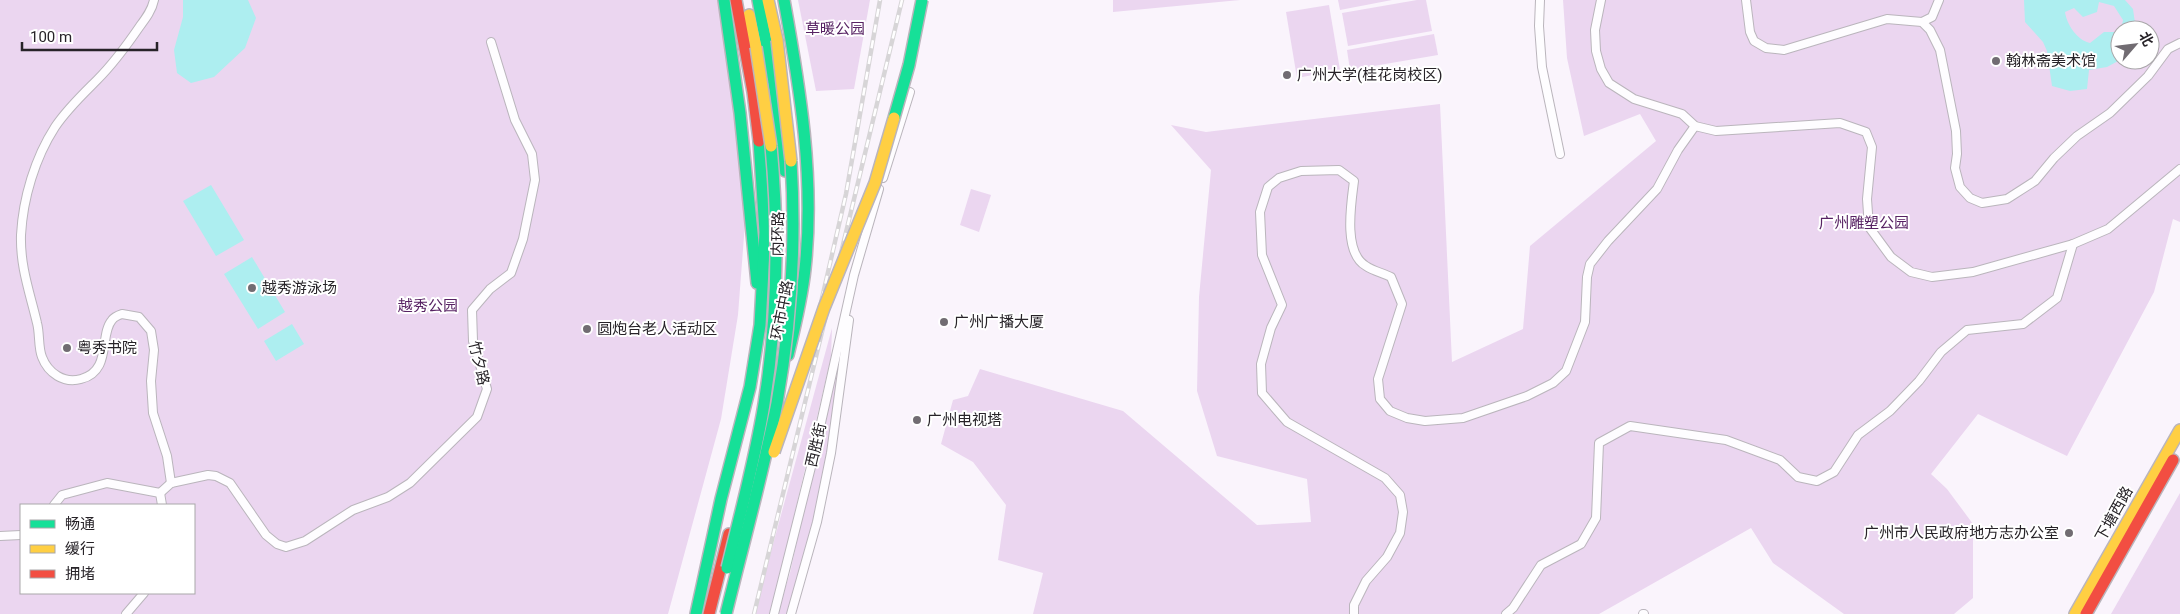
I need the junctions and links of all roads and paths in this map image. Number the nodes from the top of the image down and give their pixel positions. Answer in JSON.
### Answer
{"nodes":[{"id":1,"x":154,"y":0,"type":"edge"},
{"id":2,"x":724,"y":0,"type":"edge"},
{"id":3,"x":731,"y":0,"type":"edge"},
{"id":4,"x":736,"y":0,"type":"edge"},
{"id":5,"x":745,"y":0,"type":"edge"},
{"id":6,"x":758,"y":0,"type":"edge"},
{"id":7,"x":770,"y":0,"type":"edge"},
{"id":8,"x":784,"y":0,"type":"edge"},
{"id":9,"x":922,"y":0,"type":"edge"},
{"id":10,"x":1540,"y":0,"type":"edge"},
{"id":11,"x":1601,"y":0,"type":"edge"},
{"id":12,"x":1746,"y":0,"type":"edge"},
{"id":13,"x":1939,"y":0,"type":"edge"},
{"id":14,"x":1922,"y":22,"type":"junction"},
{"id":15,"x":491,"y":42,"type":"dead end"},
{"id":16,"x":2180,"y":43,"type":"edge"},
{"id":17,"x":910,"y":92,"type":"dead end"},
{"id":18,"x":1695,"y":126,"type":"junction"},
{"id":19,"x":1560,"y":154,"type":"dead end"},
{"id":20,"x":2180,"y":168,"type":"edge"},
{"id":21,"x":2073,"y":244,"type":"junction"},
{"id":22,"x":854,"y":275,"type":"junction"},
{"id":23,"x":799,"y":318,"type":"junction"},
{"id":24,"x":760,"y":321,"type":"junction"},
{"id":25,"x":766,"y":395,"type":"junction"},
{"id":26,"x":2180,"y":430,"type":"edge"},
{"id":27,"x":2180,"y":449,"type":"edge"},
{"id":28,"x":750,"y":456,"type":"junction"},
{"id":29,"x":762,"y":460,"type":"junction"},
{"id":30,"x":171,"y":483,"type":"junction"},
{"id":31,"x":160,"y":493,"type":"junction"},
{"id":32,"x":55,"y":504,"type":"edge"},
{"id":33,"x":162,"y":504,"type":"edge"},
{"id":34,"x":20,"y":534,"type":"edge"},
{"id":35,"x":0,"y":536,"type":"edge"},
{"id":36,"x":744,"y":541,"type":"junction"},
{"id":37,"x":143,"y":594,"type":"edge"},
{"id":38,"x":126,"y":614,"type":"edge"},
{"id":39,"x":696,"y":614,"type":"edge"},
{"id":40,"x":709,"y":614,"type":"edge"},
{"id":41,"x":716,"y":614,"type":"edge"},
{"id":42,"x":724,"y":614,"type":"edge"},
{"id":43,"x":774,"y":614,"type":"edge"},
{"id":44,"x":791,"y":614,"type":"edge"},
{"id":45,"x":1354,"y":614,"type":"edge"},
{"id":46,"x":1506,"y":614,"type":"edge"},
{"id":47,"x":2074,"y":614,"type":"edge"},
{"id":48,"x":2086,"y":614,"type":"edge"}],
"edges":[{"from":1,"to":30,"type":"street"},
{"from":2,"to":24,"type":"highway"},
{"from":3,"to":24,"type":"highway"},
{"from":4,"to":24,"type":"highway","name":"环市中路"},
{"from":5,"to":41,"type":"highway","name":"内环路","bridge":true},
{"from":6,"to":25,"type":"highway"},
{"from":7,"to":36,"type":"highway","name":"内环路","bridge":true},
{"from":8,"to":23,"type":"highway","name":"环市中路"},
{"from":9,"to":36,"type":"highway","bridge":true},
{"from":10,"to":19,"type":"street"},
{"from":11,"to":18,"type":"street"},
{"from":12,"to":14,"type":"street"},
{"from":13,"to":14,"type":"street"},
{"from":14,"to":16,"type":"street"},
{"from":15,"to":30,"type":"street","name":"竹夕路"},
{"from":17,"to":22,"type":"street","name":"西胜街"},
{"from":18,"to":21,"type":"street"},
{"from":18,"to":45,"type":"street"},
{"from":20,"to":21,"type":"street"},
{"from":21,"to":46,"type":"street"},
{"from":22,"to":43,"type":"street","name":"西胜街"},
{"from":22,"to":44,"type":"street","name":"西胜街"},
{"from":23,"to":25,"type":"highway","name":"环市中路"},
{"from":23,"to":29,"type":"highway"},
{"from":24,"to":39,"type":"highway","name":"环市中路"},
{"from":25,"to":28,"type":"highway","name":"环市中路"},
{"from":26,"to":47,"type":"highway","name":"下塘西路"},
{"from":27,"to":48,"type":"highway","name":"下塘西路"},
{"from":28,"to":29,"type":"highway"},
{"from":28,"to":40,"type":"highway","name":"环市中路"},
{"from":29,"to":42,"type":"highway"},
{"from":30,"to":31,"type":"street"},
{"from":31,"to":32,"type":"street"},
{"from":31,"to":33,"type":"street"},
{"from":34,"to":35,"type":"street"},
{"from":36,"to":42,"type":"highway","name":"内环路","bridge":true},
{"from":37,"to":38,"type":"street"}]}
